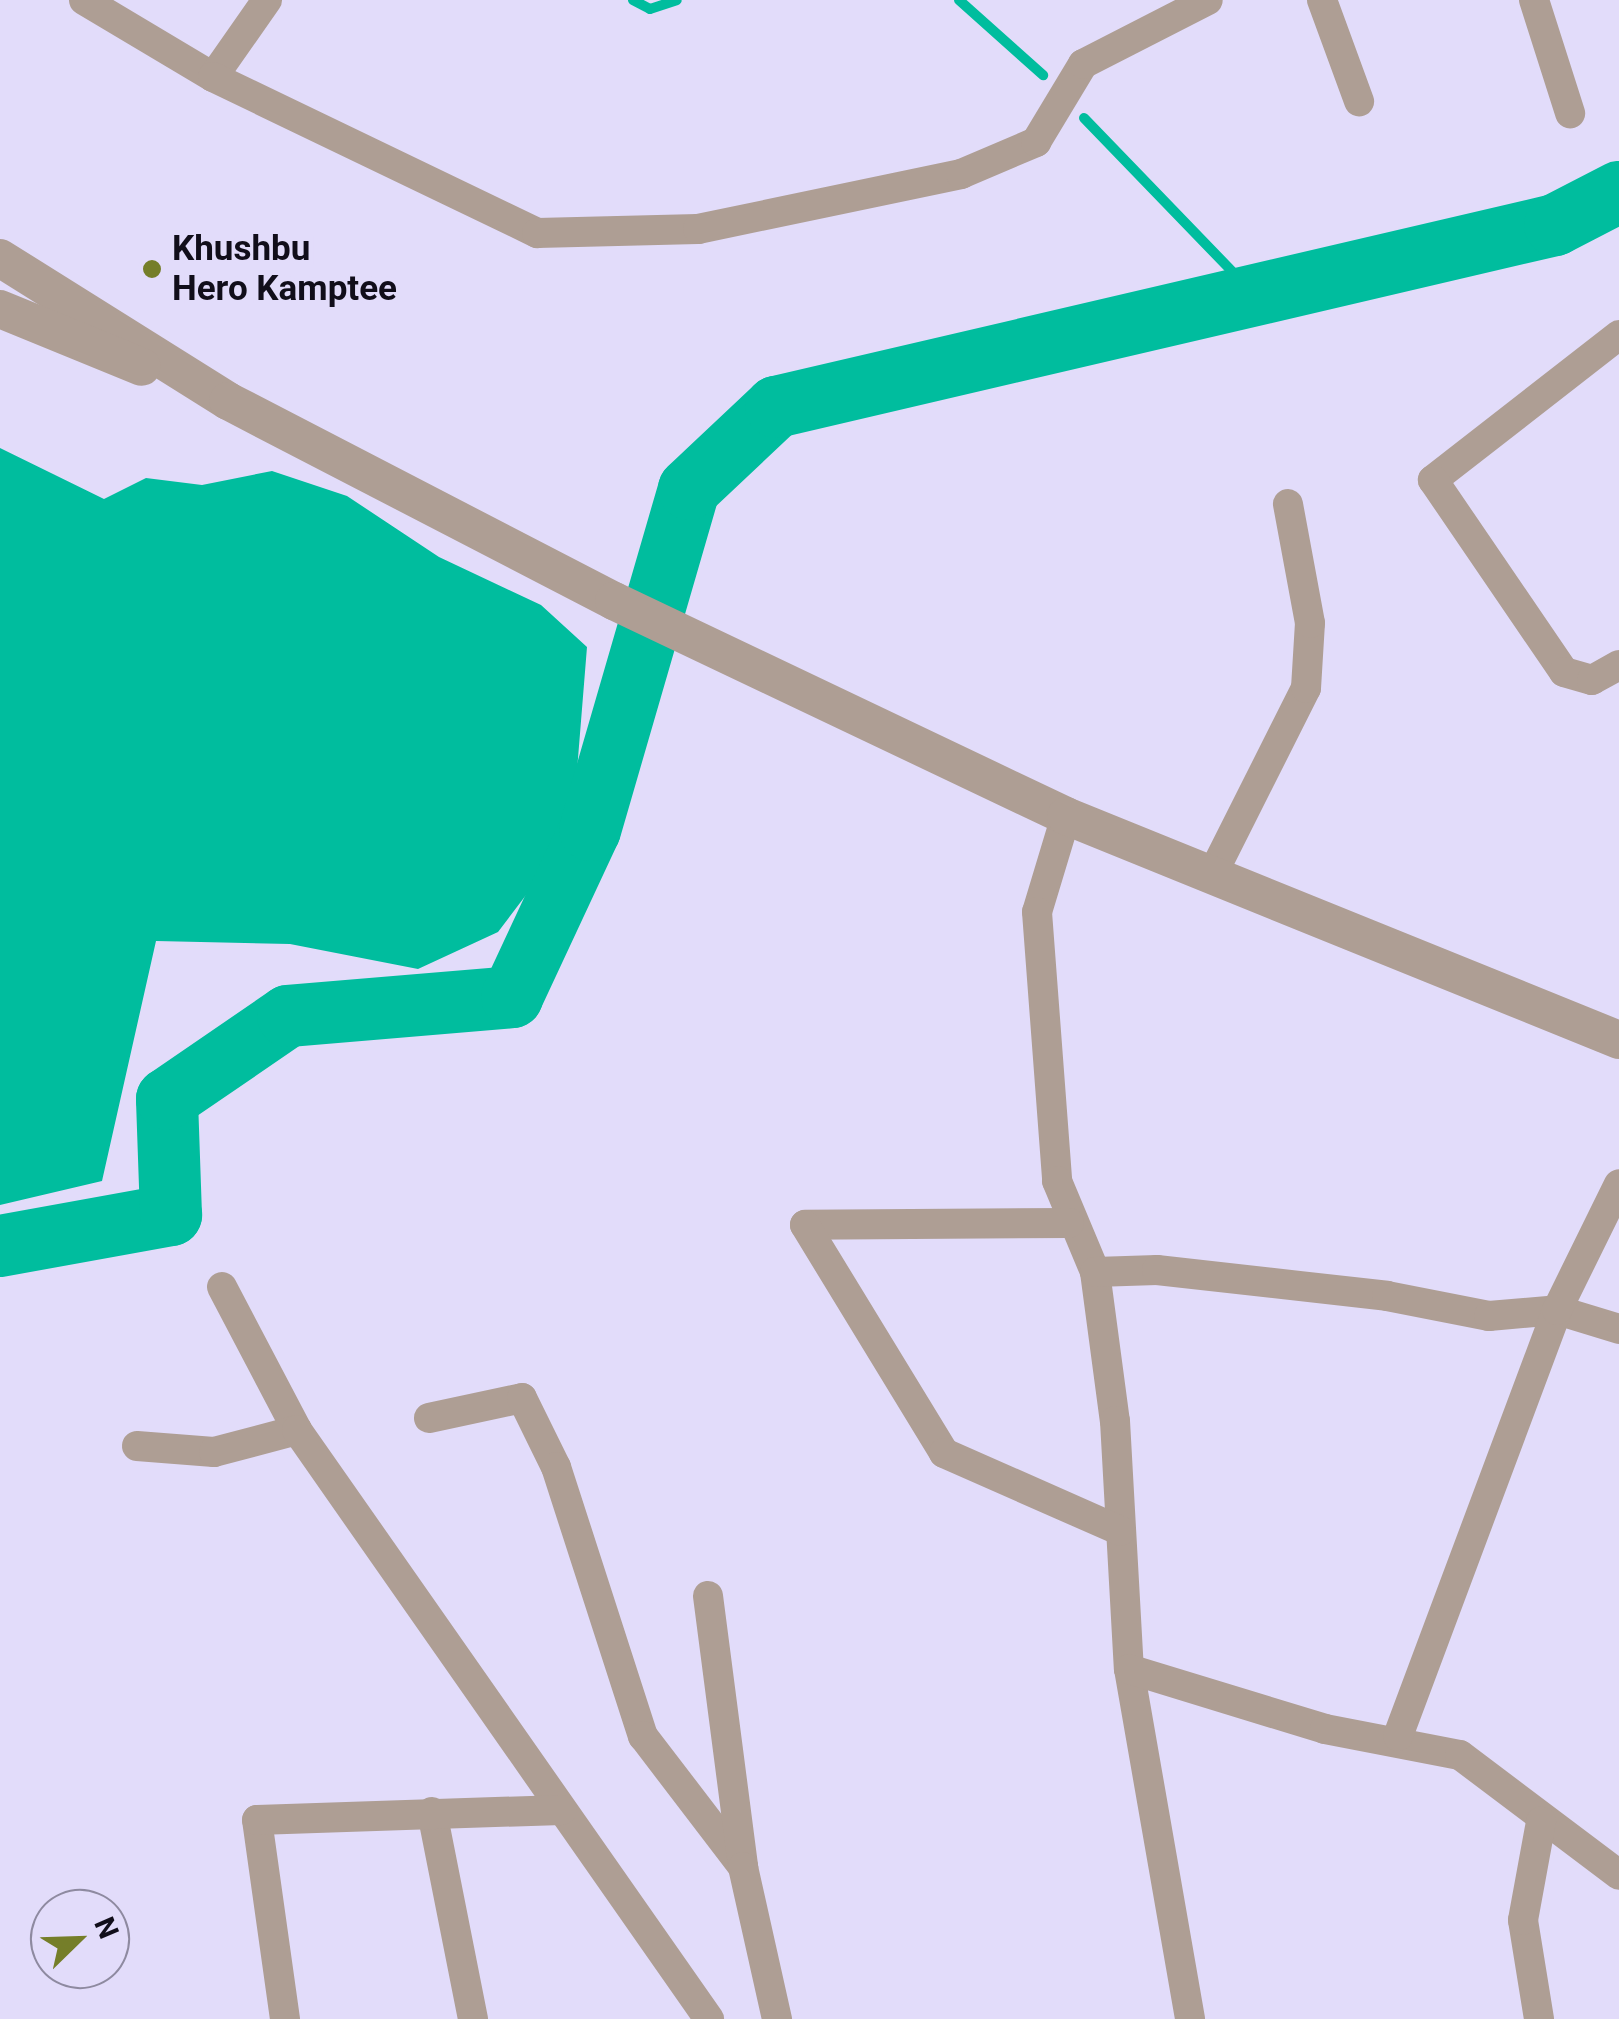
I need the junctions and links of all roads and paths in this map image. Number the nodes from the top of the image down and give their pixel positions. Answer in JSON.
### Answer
{"nodes":[{"id":1,"x":84,"y":0,"type":"edge"},
{"id":2,"x":267,"y":0,"type":"edge"},
{"id":3,"x":1208,"y":0,"type":"edge"},
{"id":4,"x":1322,"y":0,"type":"edge"},
{"id":5,"x":1534,"y":0,"type":"edge"},
{"id":6,"x":213,"y":77,"type":"junction"},
{"id":7,"x":1358,"y":101,"type":"dead end"},
{"id":8,"x":1570,"y":113,"type":"dead end"},
{"id":9,"x":0,"y":258,"type":"edge"},
{"id":10,"x":0,"y":309,"type":"edge"},
{"id":11,"x":1619,"y":335,"type":"edge"},
{"id":12,"x":228,"y":401,"type":"junction"},
{"id":13,"x":1288,"y":504,"type":"dead end"},
{"id":14,"x":1619,"y":665,"type":"edge"},
{"id":15,"x":1066,"y":816,"type":"junction"},
{"id":16,"x":1212,"y":876,"type":"junction"},
{"id":17,"x":1619,"y":1040,"type":"edge"},
{"id":18,"x":1619,"y":1184,"type":"edge"},
{"id":19,"x":1069,"y":1224,"type":"junction"},
{"id":20,"x":1094,"y":1272,"type":"junction"},
{"id":21,"x":222,"y":1287,"type":"dead end"},
{"id":22,"x":1558,"y":1310,"type":"junction"},
{"id":23,"x":1619,"y":1329,"type":"edge"},
{"id":24,"x":429,"y":1418,"type":"dead end"},
{"id":25,"x":296,"y":1430,"type":"junction"},
{"id":26,"x":137,"y":1446,"type":"dead end"},
{"id":27,"x":1121,"y":1531,"type":"junction"},
{"id":28,"x":708,"y":1596,"type":"dead end"},
{"id":29,"x":1129,"y":1669,"type":"junction"},
{"id":30,"x":1398,"y":1736,"type":"junction"},
{"id":31,"x":562,"y":1810,"type":"junction"},
{"id":32,"x":432,"y":1812,"type":"junction"},
{"id":33,"x":1541,"y":1822,"type":"junction"},
{"id":34,"x":743,"y":1867,"type":"junction"},
{"id":35,"x":1619,"y":1875,"type":"edge"},
{"id":36,"x":285,"y":2019,"type":"edge"},
{"id":37,"x":473,"y":2019,"type":"edge"},
{"id":38,"x":709,"y":2019,"type":"edge"},
{"id":39,"x":777,"y":2019,"type":"edge"},
{"id":40,"x":1190,"y":2019,"type":"edge"},
{"id":41,"x":1539,"y":2019,"type":"edge"}],
"edges":[{"from":1,"to":6,"type":"street"},
{"from":2,"to":6,"type":"street"},
{"from":3,"to":6,"type":"street"},
{"from":4,"to":7,"type":"street"},
{"from":5,"to":8,"type":"street"},
{"from":9,"to":12,"type":"street"},
{"from":10,"to":12,"type":"street"},
{"from":11,"to":14,"type":"street"},
{"from":12,"to":15,"type":"street"},
{"from":13,"to":16,"type":"street"},
{"from":15,"to":16,"type":"street"},
{"from":15,"to":19,"type":"street"},
{"from":16,"to":17,"type":"street"},
{"from":18,"to":22,"type":"street"},
{"from":19,"to":20,"type":"street"},
{"from":19,"to":27,"type":"street"},
{"from":20,"to":22,"type":"street"},
{"from":20,"to":27,"type":"street"},
{"from":21,"to":25,"type":"street"},
{"from":22,"to":23,"type":"street"},
{"from":22,"to":30,"type":"street"},
{"from":24,"to":34,"type":"street"},
{"from":25,"to":26,"type":"street"},
{"from":25,"to":31,"type":"street"},
{"from":27,"to":29,"type":"street"},
{"from":28,"to":34,"type":"street"},
{"from":29,"to":30,"type":"street"},
{"from":29,"to":40,"type":"street"},
{"from":30,"to":33,"type":"street"},
{"from":31,"to":32,"type":"street"},
{"from":31,"to":38,"type":"street"},
{"from":32,"to":36,"type":"street"},
{"from":32,"to":37,"type":"street"},
{"from":33,"to":35,"type":"street"},
{"from":33,"to":41,"type":"street"},
{"from":34,"to":39,"type":"street"}]}
